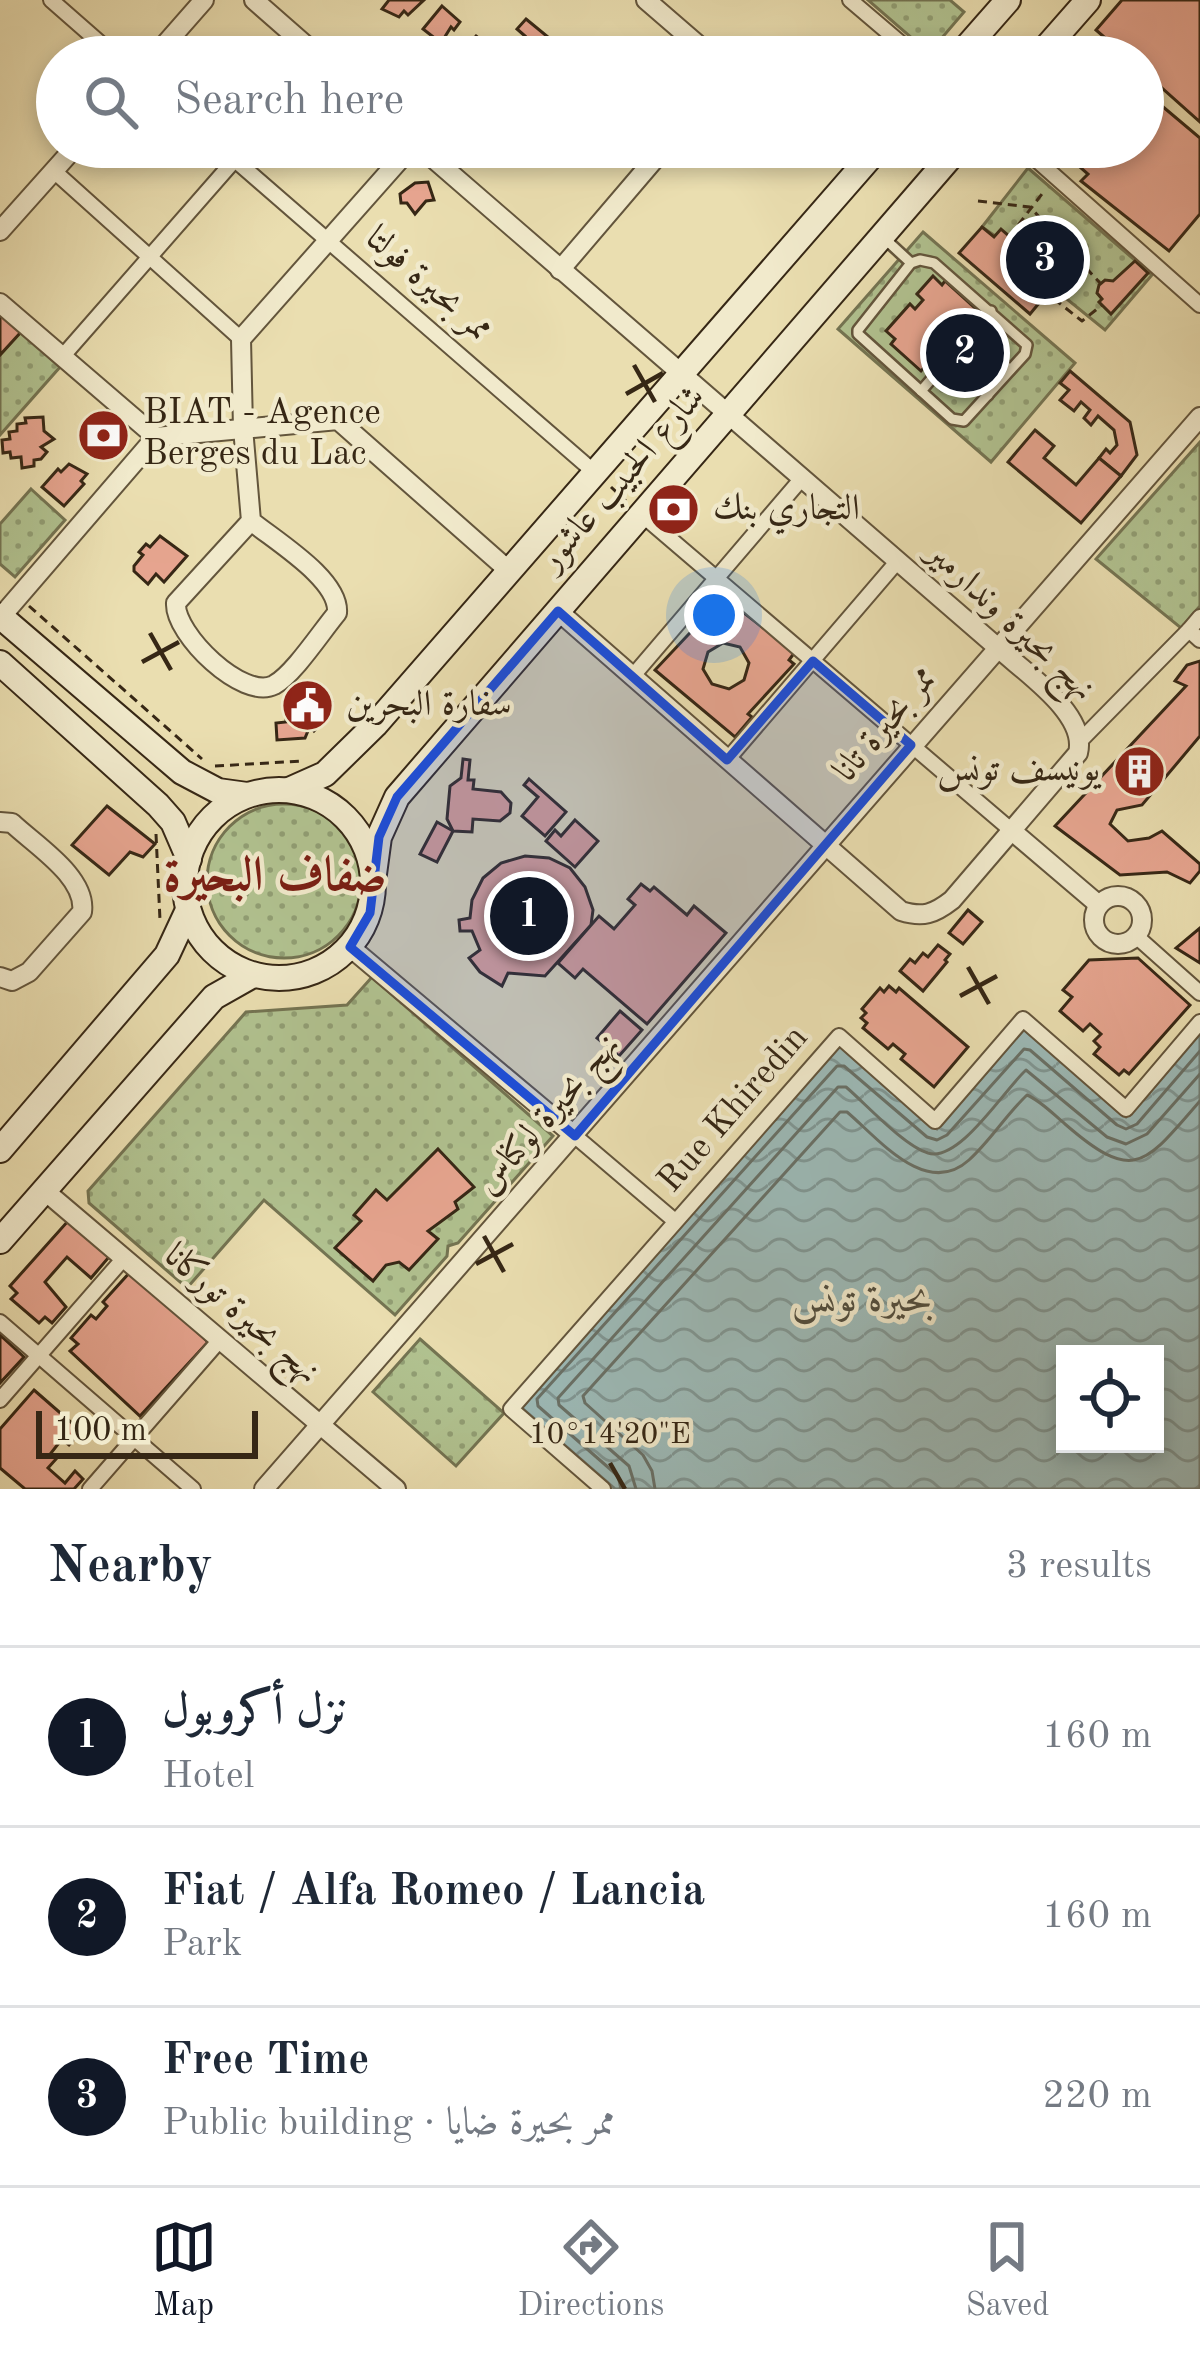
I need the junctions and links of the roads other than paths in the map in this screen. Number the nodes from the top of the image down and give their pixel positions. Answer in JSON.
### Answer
{"nodes":[{"id":1,"x":51,"y":0,"type":"edge"},
{"id":2,"x":204,"y":0,"type":"edge"},
{"id":3,"x":254,"y":0,"type":"edge"},
{"id":4,"x":646,"y":0,"type":"edge"},
{"id":5,"x":850,"y":0,"type":"edge"},
{"id":6,"x":1008,"y":0,"type":"edge"},
{"id":7,"x":1088,"y":0,"type":"edge"},
{"id":8,"x":92,"y":36,"type":"edge"},
{"id":9,"x":172,"y":36,"type":"edge"},
{"id":10,"x":296,"y":36,"type":"edge"},
{"id":11,"x":688,"y":36,"type":"edge"},
{"id":12,"x":892,"y":36,"type":"edge"},
{"id":13,"x":976,"y":36,"type":"edge"},
{"id":14,"x":1056,"y":36,"type":"edge"},
{"id":15,"x":57,"y":168,"type":"edge"},
{"id":16,"x":228,"y":168,"type":"edge"},
{"id":17,"x":245,"y":168,"type":"edge"},
{"id":18,"x":392,"y":168,"type":"edge"},
{"id":19,"x":445,"y":168,"type":"edge"},
{"id":20,"x":646,"y":168,"type":"edge"},
{"id":21,"x":861,"y":168,"type":"edge"},
{"id":22,"x":941,"y":168,"type":"edge"},
{"id":23,"x":1046,"y":168,"type":"edge"},
{"id":24,"x":54,"y":171,"type":"junction"},
{"id":25,"x":0,"y":231,"type":"edge"},
{"id":26,"x":882,"y":236,"type":"junction"},
{"id":27,"x":329,"y":238,"type":"junction"},
{"id":28,"x":151,"y":256,"type":"junction"},
{"id":29,"x":911,"y":263,"type":"junction"},
{"id":30,"x":560,"y":270,"type":"junction"},
{"id":31,"x":0,"y":303,"type":"edge"},
{"id":32,"x":1200,"y":305,"type":"edge"},
{"id":33,"x":991,"y":311,"type":"junction"},
{"id":34,"x":971,"y":334,"type":"junction"},
{"id":35,"x":242,"y":339,"type":"junction"},
{"id":36,"x":62,"y":357,"type":"junction"},
{"id":37,"x":948,"y":359,"type":"junction"},
{"id":38,"x":1010,"y":370,"type":"junction"},
{"id":39,"x":682,"y":372,"type":"junction"},
{"id":40,"x":920,"y":391,"type":"junction"},
{"id":41,"x":988,"y":395,"type":"junction"},
{"id":42,"x":728,"y":412,"type":"junction"},
{"id":43,"x":1200,"y":417,"type":"edge"},
{"id":44,"x":243,"y":428,"type":"junction"},
{"id":45,"x":156,"y":437,"type":"junction"},
{"id":46,"x":593,"y":471,"type":"junction"},
{"id":47,"x":803,"y":477,"type":"junction"},
{"id":48,"x":641,"y":514,"type":"junction"},
{"id":49,"x":251,"y":521,"type":"junction"},
{"id":50,"x":896,"y":563,"type":"junction"},
{"id":51,"x":507,"y":569,"type":"junction"},
{"id":52,"x":716,"y":579,"type":"junction"},
{"id":53,"x":557,"y":610,"type":"junction"},
{"id":54,"x":0,"y":617,"type":"edge"},
{"id":55,"x":1200,"y":617,"type":"edge"},
{"id":56,"x":1194,"y":635,"type":"edge"},
{"id":57,"x":997,"y":647,"type":"junction"},
{"id":58,"x":812,"y":661,"type":"junction"},
{"id":59,"x":0,"y":663,"type":"edge"},
{"id":60,"x":632,"y":676,"type":"junction"},
{"id":61,"x":1081,"y":740,"type":"junction"},
{"id":62,"x":911,"y":746,"type":"junction"},
{"id":63,"x":727,"y":760,"type":"junction"},
{"id":64,"x":289,"y":790,"type":"junction"},
{"id":65,"x":247,"y":795,"type":"junction"},
{"id":66,"x":0,"y":822,"type":"edge"},
{"id":67,"x":1011,"y":830,"type":"junction"},
{"id":68,"x":826,"y":847,"type":"junction"},
{"id":69,"x":189,"y":859,"type":"junction"},
{"id":70,"x":374,"y":874,"type":"junction"},
{"id":71,"x":1099,"y":905,"type":"junction"},
{"id":72,"x":188,"y":910,"type":"junction"},
{"id":73,"x":1136,"y":936,"type":"junction"},
{"id":74,"x":350,"y":947,"type":"junction"},
{"id":75,"x":253,"y":975,"type":"junction"},
{"id":76,"x":0,"y":977,"type":"edge"},
{"id":77,"x":1200,"y":993,"type":"edge"},
{"id":78,"x":1200,"y":1022,"type":"edge"},
{"id":79,"x":575,"y":1136,"type":"junction"},
{"id":80,"x":0,"y":1150,"type":"edge"},
{"id":81,"x":45,"y":1191,"type":"junction"},
{"id":82,"x":675,"y":1221,"type":"junction"},
{"id":83,"x":0,"y":1241,"type":"edge"},
{"id":84,"x":124,"y":1258,"type":"junction"},
{"id":85,"x":0,"y":1322,"type":"edge"},
{"id":86,"x":219,"y":1341,"type":"junction"},
{"id":87,"x":39,"y":1356,"type":"junction"},
{"id":88,"x":0,"y":1400,"type":"edge"},
{"id":89,"x":319,"y":1426,"type":"junction"},
{"id":90,"x":134,"y":1439,"type":"junction"},
{"id":91,"x":90,"y":1489,"type":"edge"},
{"id":92,"x":193,"y":1489,"type":"edge"},
{"id":93,"x":264,"y":1489,"type":"edge"},
{"id":94,"x":395,"y":1489,"type":"edge"},
{"id":95,"x":603,"y":1489,"type":"edge"}],
"edges":[{"from":1,"to":8,"type":"street"},
{"from":2,"to":9,"type":"street"},
{"from":3,"to":10,"type":"street"},
{"from":4,"to":11,"type":"street"},
{"from":5,"to":12,"type":"street"},
{"from":6,"to":13,"type":"main road"},
{"from":7,"to":14,"type":"main road"},
{"from":15,"to":24,"type":"street"},
{"from":16,"to":28,"type":"street"},
{"from":17,"to":27,"type":"street","name":"ممر بحيرة فولتا"},
{"from":18,"to":27,"type":"street"},
{"from":19,"to":30,"type":"street","name":"نهج بحيرة وندارمير"},
{"from":20,"to":30,"type":"street"},
{"from":21,"to":39,"type":"main road","name":"شارع الحبيب عاشور"},
{"from":22,"to":26,"type":"main road","name":"شارع الحبيب عاشور"},
{"from":23,"to":32,"type":"street"},
{"from":24,"to":25,"type":"street"},
{"from":24,"to":28,"type":"street"},
{"from":26,"to":29,"type":"lane"},
{"from":26,"to":42,"type":"main road","name":"شارع الحبيب عاشور"},
{"from":27,"to":35,"type":"street"},
{"from":27,"to":46,"type":"street","name":"ممر بحيرة فولتا"},
{"from":28,"to":35,"type":"street"},
{"from":28,"to":36,"type":"street"},
{"from":29,"to":33,"type":"lane"},
{"from":29,"to":40,"type":"lane"},
{"from":30,"to":39,"type":"street","name":"نهج بحيرة وندارمير"},
{"from":31,"to":36,"type":"street"},
{"from":33,"to":34,"type":"lane"},
{"from":33,"to":38,"type":"lane"},
{"from":34,"to":37,"type":"lane"},
{"from":34,"to":38,"type":"lane"},
{"from":35,"to":44,"type":"street"},
{"from":36,"to":45,"type":"street"},
{"from":37,"to":40,"type":"lane"},
{"from":37,"to":41,"type":"lane"},
{"from":38,"to":41,"type":"lane"},
{"from":39,"to":42,"type":"street","name":"نهج بحيرة وندارمير"},
{"from":39,"to":46,"type":"main road","name":"شارع الحبيب عاشور"},
{"from":40,"to":41,"type":"lane"},
{"from":42,"to":47,"type":"street","name":"نهج بحيرة وندارمير"},
{"from":42,"to":48,"type":"main road","name":"شارع الحبيب عاشور"},
{"from":43,"to":57,"type":"street","name":"ممر بحيرة تانا"},
{"from":44,"to":45,"type":"street"},
{"from":44,"to":49,"type":"street"},
{"from":44,"to":51,"type":"street"},
{"from":45,"to":54,"type":"street"},
{"from":46,"to":51,"type":"main road","name":"شارع الحبيب عاشور"},
{"from":47,"to":50,"type":"street","name":"نهج بحيرة وندارمير"},
{"from":47,"to":52,"type":"street"},
{"from":48,"to":52,"type":"street"},
{"from":48,"to":53,"type":"main road","name":"شارع الحبيب عاشور"},
{"from":49,"to":49,"type":"street"},
{"from":50,"to":57,"type":"street","name":"نهج بحيرة وندارمير"},
{"from":50,"to":58,"type":"street"},
{"from":51,"to":64,"type":"main road","name":"شارع الحبيب عاشور"},
{"from":52,"to":58,"type":"street"},
{"from":52,"to":60,"type":"street"},
{"from":53,"to":60,"type":"street","name":"نهج بحيرة وندارمير"},
{"from":53,"to":70,"type":"main road","name":"شارع الحبيب عاشور"},
{"from":54,"to":65,"type":"main road"},
{"from":55,"to":56,"type":"street"},
{"from":56,"to":61,"type":"street"},
{"from":57,"to":61,"type":"street","name":"نهج بحيرة وندارمير"},
{"from":57,"to":62,"type":"street","name":"ممر بحيرة تانا"},
{"from":58,"to":62,"type":"street"},
{"from":58,"to":63,"type":"street"},
{"from":59,"to":69,"type":"main road"},
{"from":60,"to":63,"type":"street","name":"نهج بحيرة وندارمير"},
{"from":61,"to":67,"type":"street","name":"نهج بحيرة وندارمير"},
{"from":62,"to":67,"type":"street"},
{"from":62,"to":68,"type":"street","name":"ممر بحيرة تانا"},
{"from":63,"to":68,"type":"street","name":"نهج بحيرة وندارمير"},
{"from":64,"to":65,"type":"main road"},
{"from":64,"to":70,"type":"main road"},
{"from":65,"to":69,"type":"main road"},
{"from":66,"to":76,"type":"street"},
{"from":67,"to":68,"type":"street","name":"نهج بحيرة وندارمير"},
{"from":67,"to":71,"type":"street"},
{"from":68,"to":79,"type":"street","name":"نهج بحيرة لوكناس"},
{"from":69,"to":72,"type":"main road"},
{"from":70,"to":74,"type":"main road"},
{"from":71,"to":73,"type":"street"},
{"from":71,"to":73,"type":"street"},
{"from":72,"to":75,"type":"main road"},
{"from":72,"to":80,"type":"main road"},
{"from":73,"to":77,"type":"street"},
{"from":74,"to":75,"type":"main road"},
{"from":74,"to":79,"type":"street"},
{"from":75,"to":81,"type":"main road"},
{"from":78,"to":82,"type":"street","name":"Rue Khiredin"},
{"from":79,"to":82,"type":"street"},
{"from":79,"to":89,"type":"street","name":"نهج بحيرة لوكناس"},
{"from":81,"to":83,"type":"main road"},
{"from":81,"to":84,"type":"street","name":"نهج بحيرة توركانا"},
{"from":82,"to":95,"type":"street","name":"Rue Khiredin"},
{"from":84,"to":86,"type":"street","name":"نهج بحيرة توركانا"},
{"from":84,"to":87,"type":"street"},
{"from":85,"to":87,"type":"street"},
{"from":86,"to":89,"type":"street","name":"نهج بحيرة توركانا"},
{"from":86,"to":90,"type":"street"},
{"from":87,"to":88,"type":"street"},
{"from":87,"to":90,"type":"street"},
{"from":89,"to":93,"type":"street","name":"نهج بحيرة لوكناس"},
{"from":89,"to":94,"type":"street","name":"نهج بحيرة توركانا"},
{"from":90,"to":91,"type":"street"},
{"from":90,"to":92,"type":"street"}]}
